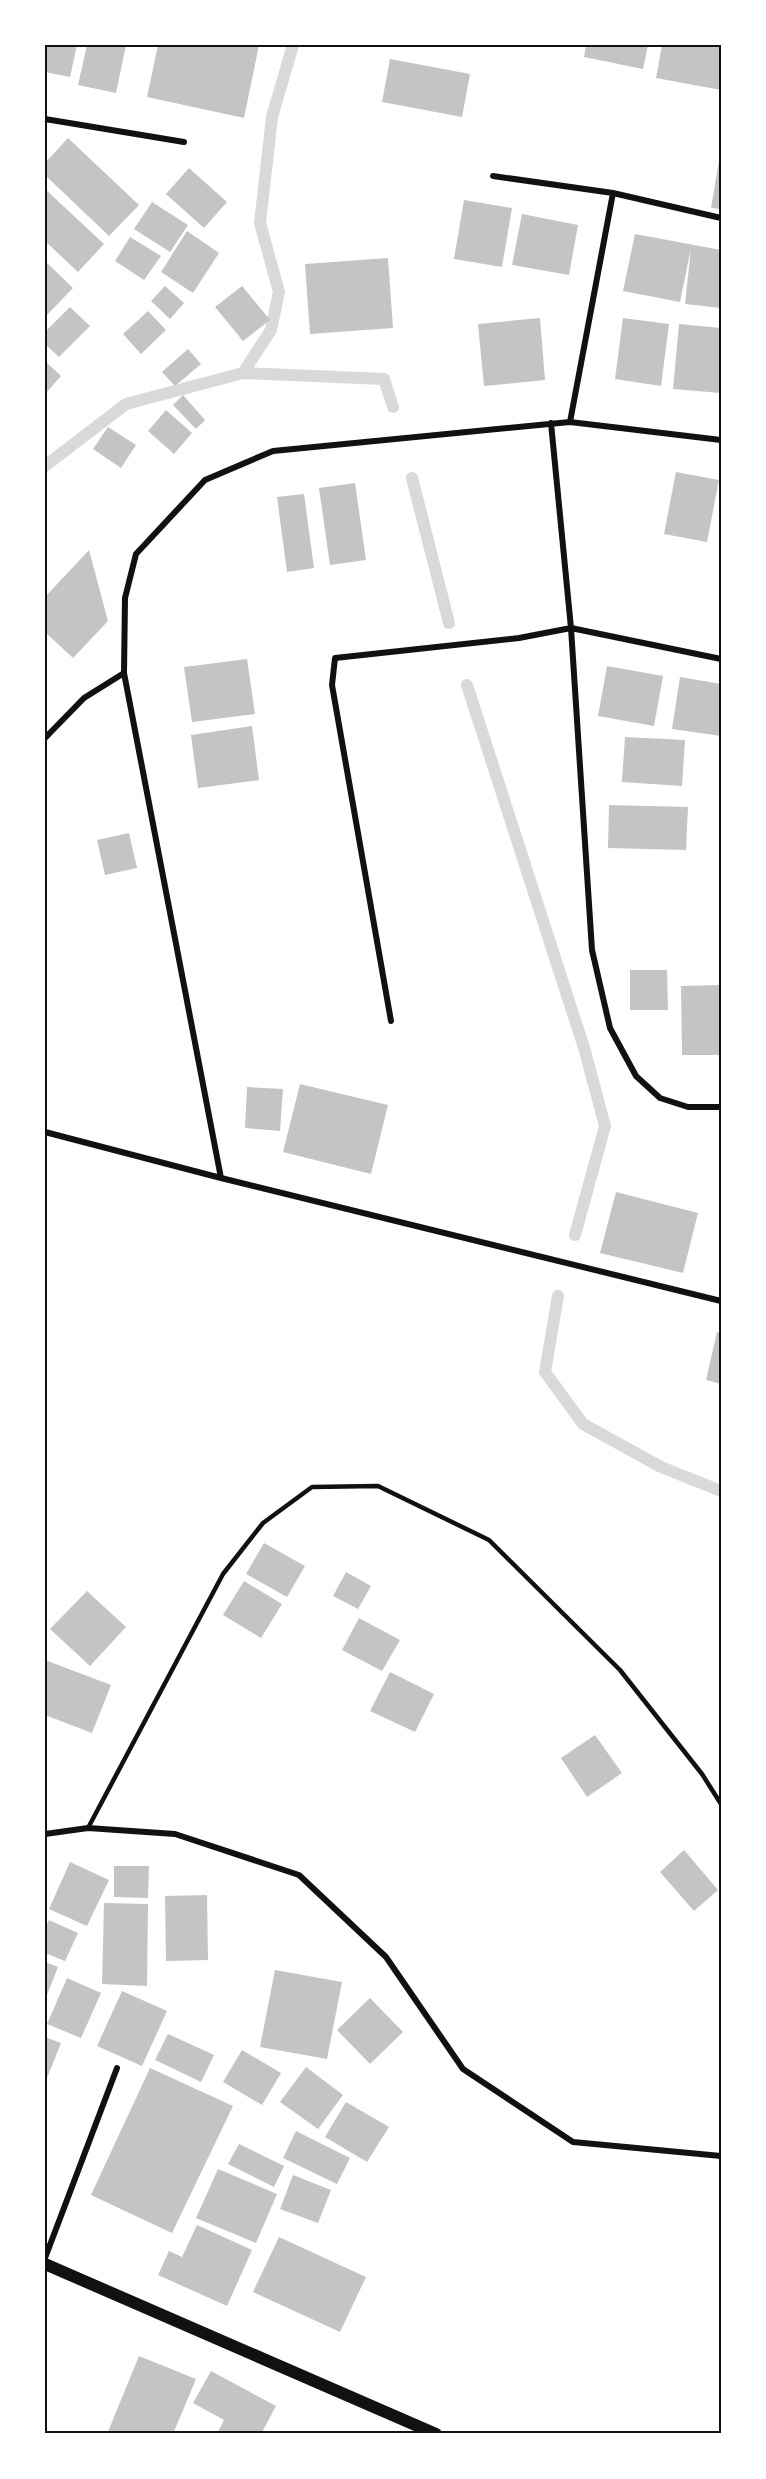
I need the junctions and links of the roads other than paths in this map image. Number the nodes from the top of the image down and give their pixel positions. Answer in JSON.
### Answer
{"nodes":[{"id":1,"x":45,"y":119,"type":"edge"},
{"id":2,"x":184,"y":142,"type":"dead end"},
{"id":3,"x":493,"y":176,"type":"dead end"},
{"id":4,"x":614,"y":193,"type":"junction"},
{"id":5,"x":721,"y":218,"type":"edge"},
{"id":6,"x":570,"y":422,"type":"junction"},
{"id":7,"x":551,"y":423,"type":"junction"},
{"id":8,"x":721,"y":440,"type":"edge"},
{"id":9,"x":571,"y":628,"type":"junction"},
{"id":10,"x":721,"y":659,"type":"edge"},
{"id":11,"x":124,"y":672,"type":"junction"},
{"id":12,"x":45,"y":738,"type":"edge"},
{"id":13,"x":391,"y":1022,"type":"dead end"},
{"id":14,"x":721,"y":1107,"type":"edge"},
{"id":15,"x":45,"y":1132,"type":"edge"},
{"id":16,"x":221,"y":1178,"type":"junction"},
{"id":17,"x":721,"y":1302,"type":"edge"},
{"id":18,"x":721,"y":1804,"type":"edge"},
{"id":19,"x":88,"y":1828,"type":"junction"},
{"id":20,"x":45,"y":1834,"type":"edge"},
{"id":21,"x":117,"y":2068,"type":"dead end"},
{"id":22,"x":721,"y":2156,"type":"edge"},
{"id":23,"x":45,"y":2258,"type":"edge"},
{"id":24,"x":45,"y":2264,"type":"edge"},
{"id":25,"x":436,"y":2434,"type":"edge"}],
"edges":[{"from":1,"to":2,"type":"street"},
{"from":3,"to":4,"type":"street"},
{"from":4,"to":5,"type":"street"},
{"from":4,"to":6,"type":"street"},
{"from":6,"to":7,"type":"street"},
{"from":6,"to":8,"type":"street"},
{"from":7,"to":9,"type":"street"},
{"from":7,"to":11,"type":"street"},
{"from":9,"to":10,"type":"street"},
{"from":9,"to":13,"type":"street"},
{"from":9,"to":14,"type":"street"},
{"from":11,"to":12,"type":"street"},
{"from":11,"to":16,"type":"street"},
{"from":15,"to":16,"type":"street"},
{"from":16,"to":17,"type":"street"},
{"from":18,"to":19,"type":"lane"},
{"from":19,"to":20,"type":"street"},
{"from":19,"to":22,"type":"street"},
{"from":21,"to":23,"type":"street"},
{"from":24,"to":25,"type":"main road"}]}
